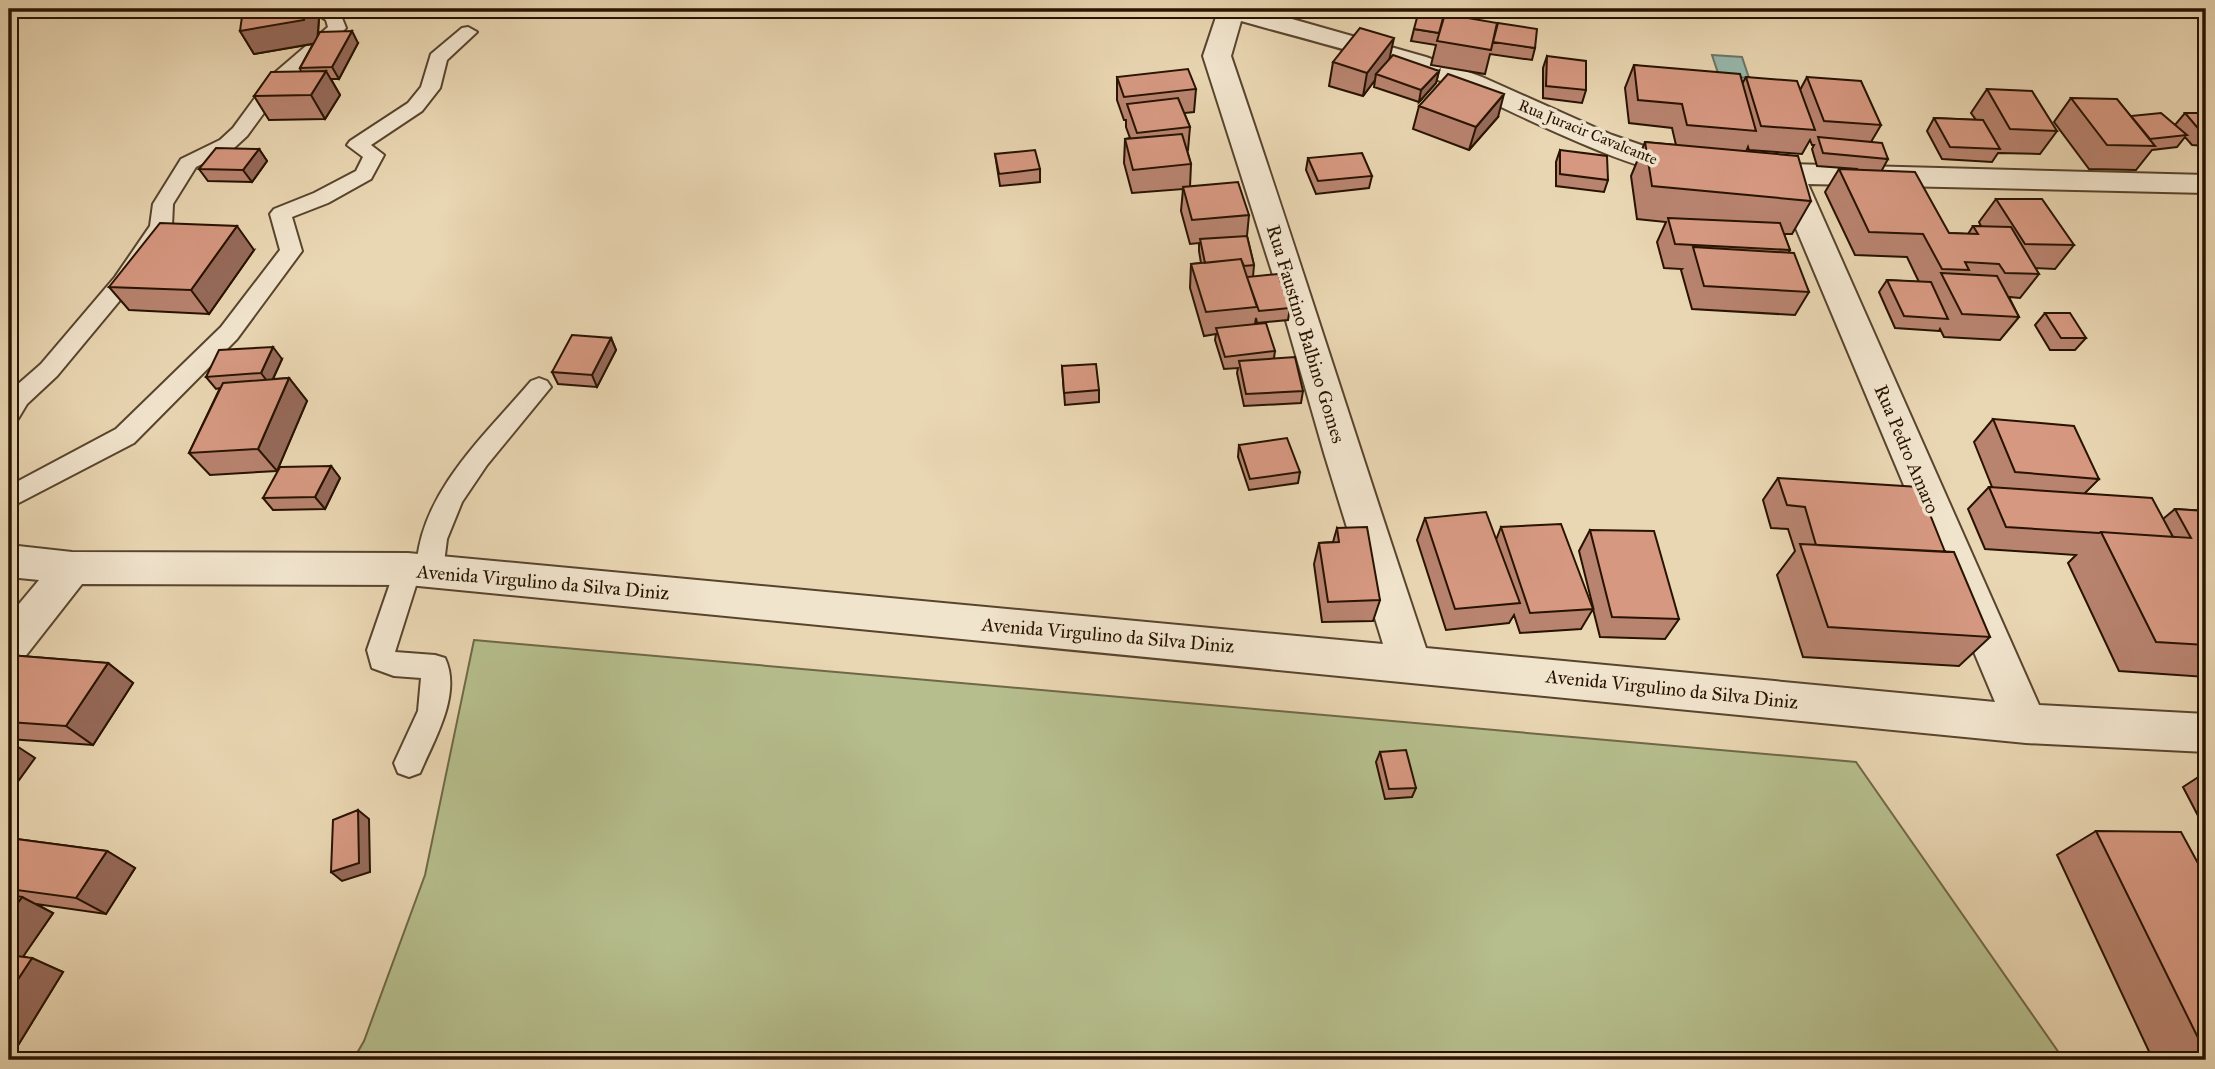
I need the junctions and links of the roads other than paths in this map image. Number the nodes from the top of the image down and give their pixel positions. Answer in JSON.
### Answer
{"nodes":[{"id":1,"x":318,"y":9,"type":"edge"},
{"id":2,"x":1237,"y":10,"type":"edge"},
{"id":3,"x":468,"y":32,"type":"dead end"},
{"id":4,"x":1788,"y":173,"type":"junction"},
{"id":5,"x":2206,"y":184,"type":"edge"},
{"id":6,"x":539,"y":387,"type":"dead end"},
{"id":7,"x":9,"y":413,"type":"edge"},
{"id":8,"x":9,"y":498,"type":"edge"},
{"id":9,"x":9,"y":561,"type":"edge"},
{"id":10,"x":72,"y":568,"type":"junction"},
{"id":11,"x":419,"y":570,"type":"junction"},
{"id":12,"x":9,"y":646,"type":"edge"},
{"id":13,"x":1410,"y":664,"type":"junction"},
{"id":14,"x":2026,"y":724,"type":"junction"},
{"id":15,"x":2206,"y":733,"type":"edge"},
{"id":16,"x":408,"y":763,"type":"dead end"}],
"edges":[{"from":1,"to":7,"type":"lane"},
{"from":2,"to":4,"type":"street","name":"Rua Juracir Cavalcante"},
{"from":2,"to":13,"type":"street","name":"Rua Faustino Balbino Gomes"},
{"from":3,"to":8,"type":"lane"},
{"from":4,"to":5,"type":"street","name":"Rua Juracir Cavalcante"},
{"from":4,"to":14,"type":"street","name":"Rua Pedro Amaro"},
{"from":6,"to":11,"type":"lane"},
{"from":9,"to":10,"type":"street","name":"Avenida Virgulino da Silva Diniz"},
{"from":10,"to":11,"type":"street","name":"Avenida Virgulino da Silva Diniz"},
{"from":10,"to":12,"type":"street"},
{"from":11,"to":13,"type":"street","name":"Avenida Virgulino da Silva Diniz"},
{"from":11,"to":16,"type":"lane"},
{"from":13,"to":14,"type":"street","name":"Avenida Virgulino da Silva Diniz"},
{"from":14,"to":15,"type":"street","name":"Avenida Virgulino da Silva Diniz"}]}
